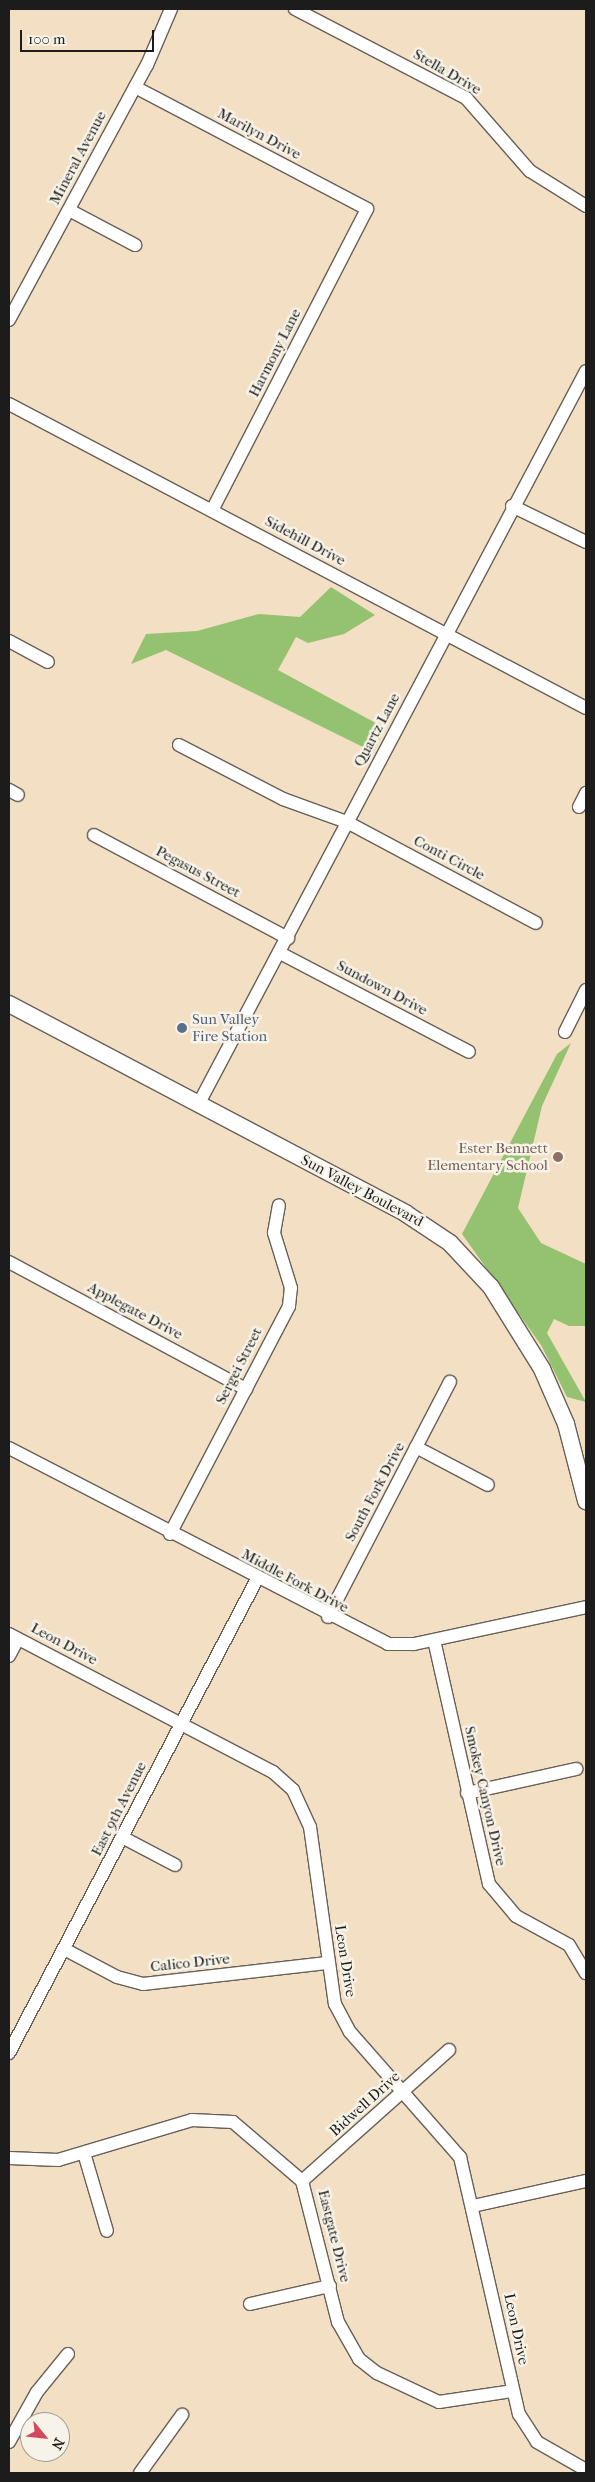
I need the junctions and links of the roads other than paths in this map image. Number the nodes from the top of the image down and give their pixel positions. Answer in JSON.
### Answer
{"nodes":[{"id":1,"x":171,"y":9,"type":"edge"},
{"id":2,"x":295,"y":9,"type":"edge"},
{"id":3,"x":135,"y":87,"type":"junction"},
{"id":4,"x":586,"y":206,"type":"edge"},
{"id":5,"x":367,"y":209,"type":"joint"},
{"id":6,"x":69,"y":210,"type":"junction"},
{"id":7,"x":135,"y":245,"type":"dead end"},
{"id":8,"x":9,"y":320,"type":"edge"},
{"id":9,"x":586,"y":371,"type":"edge"},
{"id":10,"x":9,"y":404,"type":"edge"},
{"id":11,"x":512,"y":506,"type":"junction"},
{"id":12,"x":212,"y":511,"type":"junction"},
{"id":13,"x":586,"y":542,"type":"edge"},
{"id":14,"x":447,"y":634,"type":"junction"},
{"id":15,"x":9,"y":641,"type":"edge"},
{"id":16,"x":48,"y":662,"type":"dead end"},
{"id":17,"x":586,"y":708,"type":"edge"},
{"id":18,"x":179,"y":746,"type":"dead end"},
{"id":19,"x":586,"y":793,"type":"edge"},
{"id":20,"x":579,"y":807,"type":"dead end"},
{"id":21,"x":347,"y":822,"type":"junction"},
{"id":22,"x":94,"y":835,"type":"dead end"},
{"id":23,"x":536,"y":922,"type":"dead end"},
{"id":24,"x":288,"y":938,"type":"junction"},
{"id":25,"x":280,"y":953,"type":"junction"},
{"id":26,"x":586,"y":990,"type":"edge"},
{"id":27,"x":9,"y":1004,"type":"edge"},
{"id":28,"x":565,"y":1032,"type":"dead end"},
{"id":29,"x":469,"y":1052,"type":"dead end"},
{"id":30,"x":198,"y":1105,"type":"junction"},
{"id":31,"x":279,"y":1205,"type":"dead end"},
{"id":32,"x":9,"y":1262,"type":"edge"},
{"id":33,"x":450,"y":1382,"type":"dead end"},
{"id":34,"x":246,"y":1389,"type":"junction"},
{"id":35,"x":416,"y":1447,"type":"junction"},
{"id":36,"x":9,"y":1448,"type":"edge"},
{"id":37,"x":488,"y":1485,"type":"dead end"},
{"id":38,"x":586,"y":1501,"type":"edge"},
{"id":39,"x":170,"y":1534,"type":"junction"},
{"id":40,"x":256,"y":1579,"type":"junction"},
{"id":41,"x":586,"y":1607,"type":"edge"},
{"id":42,"x":328,"y":1616,"type":"junction"},
{"id":43,"x":13,"y":1636,"type":"edge"},
{"id":44,"x":434,"y":1640,"type":"junction"},
{"id":45,"x":9,"y":1656,"type":"edge"},
{"id":46,"x":181,"y":1724,"type":"junction"},
{"id":47,"x":576,"y":1769,"type":"dead end"},
{"id":48,"x":467,"y":1793,"type":"junction"},
{"id":49,"x":122,"y":1838,"type":"junction"},
{"id":50,"x":175,"y":1865,"type":"dead end"},
{"id":51,"x":64,"y":1949,"type":"junction"},
{"id":52,"x":327,"y":1963,"type":"junction"},
{"id":53,"x":586,"y":1973,"type":"edge"},
{"id":54,"x":449,"y":2050,"type":"dead end"},
{"id":55,"x":9,"y":2054,"type":"edge"},
{"id":56,"x":404,"y":2091,"type":"junction"},
{"id":57,"x":84,"y":2153,"type":"junction"},
{"id":58,"x":9,"y":2158,"type":"edge"},
{"id":59,"x":302,"y":2181,"type":"junction"},
{"id":60,"x":586,"y":2181,"type":"edge"},
{"id":61,"x":473,"y":2206,"type":"junction"},
{"id":62,"x":107,"y":2231,"type":"dead end"},
{"id":63,"x":330,"y":2286,"type":"junction"},
{"id":64,"x":250,"y":2304,"type":"dead end"},
{"id":65,"x":68,"y":2354,"type":"dead end"},
{"id":66,"x":513,"y":2391,"type":"junction"},
{"id":67,"x":182,"y":2415,"type":"dead end"},
{"id":68,"x":9,"y":2442,"type":"edge"},
{"id":69,"x":586,"y":2470,"type":"edge"},
{"id":70,"x":140,"y":2473,"type":"edge"}],
"edges":[{"from":1,"to":3,"type":"street","name":"Mineral Avenue"},
{"from":2,"to":4,"type":"street","name":"Stella Drive"},
{"from":3,"to":5,"type":"street","name":"Marilyn Drive"},
{"from":3,"to":6,"type":"street","name":"Mineral Avenue"},
{"from":5,"to":12,"type":"street","name":"Harmony Lane"},
{"from":6,"to":7,"type":"street"},
{"from":6,"to":8,"type":"street","name":"Mineral Avenue"},
{"from":9,"to":11,"type":"street","name":"Quartz Lane"},
{"from":10,"to":12,"type":"street","name":"Sidehill Drive"},
{"from":11,"to":13,"type":"street"},
{"from":11,"to":14,"type":"street","name":"Quartz Lane"},
{"from":12,"to":14,"type":"street","name":"Sidehill Drive"},
{"from":14,"to":17,"type":"street","name":"Sidehill Drive"},
{"from":14,"to":21,"type":"street","name":"Quartz Lane"},
{"from":15,"to":16,"type":"street"},
{"from":18,"to":21,"type":"street","name":"Conti Circle"},
{"from":19,"to":20,"type":"street"},
{"from":21,"to":23,"type":"street","name":"Conti Circle"},
{"from":21,"to":24,"type":"street","name":"Quartz Lane"},
{"from":22,"to":24,"type":"street","name":"Pegasus Street"},
{"from":24,"to":25,"type":"street","name":"Quartz Lane"},
{"from":25,"to":29,"type":"street","name":"Sundown Drive"},
{"from":25,"to":30,"type":"street","name":"Quartz Lane"},
{"from":26,"to":28,"type":"street"},
{"from":27,"to":30,"type":"main road","name":"Sun Valley Boulevard"},
{"from":30,"to":38,"type":"main road","name":"Sun Valley Boulevard"},
{"from":31,"to":34,"type":"street","name":"Sergei Street"},
{"from":32,"to":34,"type":"street","name":"Applegate Drive"},
{"from":33,"to":35,"type":"street","name":"South Fork Drive"},
{"from":34,"to":39,"type":"street","name":"Sergei Street"},
{"from":35,"to":37,"type":"street"},
{"from":35,"to":42,"type":"street","name":"South Fork Drive"},
{"from":36,"to":39,"type":"street","name":"Middle Fork Drive"},
{"from":39,"to":40,"type":"street","name":"Middle Fork Drive"},
{"from":40,"to":42,"type":"street","name":"Middle Fork Drive"},
{"from":40,"to":46,"type":"street","name":"East 9th Avenue"},
{"from":41,"to":44,"type":"street","name":"Middle Fork Drive"},
{"from":42,"to":44,"type":"street","name":"Middle Fork Drive"},
{"from":43,"to":45,"type":"street"},
{"from":43,"to":46,"type":"street","name":"Leon Drive"},
{"from":44,"to":48,"type":"street","name":"Smokey Canyon Drive"},
{"from":46,"to":49,"type":"street","name":"East 9th Avenue"},
{"from":46,"to":52,"type":"street","name":"Leon Drive"},
{"from":47,"to":48,"type":"street"},
{"from":48,"to":53,"type":"street","name":"Smokey Canyon Drive"},
{"from":49,"to":50,"type":"street"},
{"from":49,"to":51,"type":"street","name":"East 9th Avenue"},
{"from":51,"to":52,"type":"street","name":"Calico Drive"},
{"from":51,"to":55,"type":"street","name":"East 9th Avenue"},
{"from":52,"to":56,"type":"street","name":"Leon Drive"},
{"from":54,"to":56,"type":"street","name":"Bidwell Drive"},
{"from":56,"to":59,"type":"street","name":"Bidwell Drive"},
{"from":56,"to":61,"type":"street","name":"Leon Drive"},
{"from":57,"to":58,"type":"street","name":"Eastgate Drive"},
{"from":57,"to":59,"type":"street","name":"Eastgate Drive"},
{"from":57,"to":62,"type":"street"},
{"from":59,"to":63,"type":"street","name":"Eastgate Drive"},
{"from":60,"to":61,"type":"street"},
{"from":61,"to":66,"type":"street","name":"Leon Drive"},
{"from":63,"to":64,"type":"street"},
{"from":63,"to":66,"type":"street","name":"Eastgate Drive"},
{"from":65,"to":68,"type":"street"},
{"from":66,"to":69,"type":"street","name":"Leon Drive"},
{"from":67,"to":70,"type":"street"}]}
